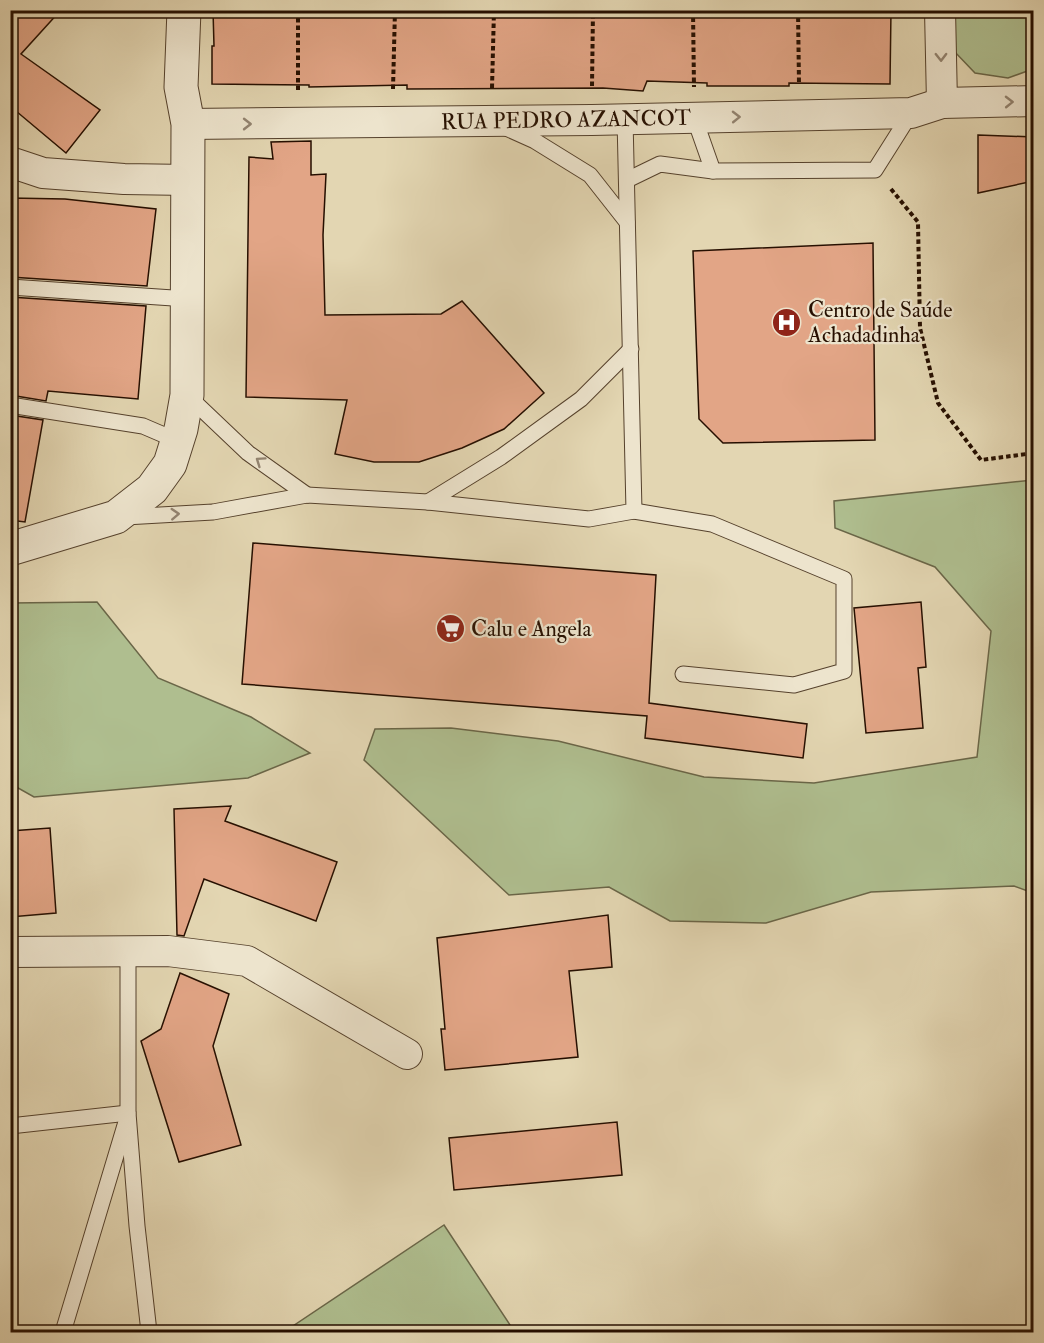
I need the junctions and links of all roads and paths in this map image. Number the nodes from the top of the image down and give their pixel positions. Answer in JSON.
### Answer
{"nodes":[{"id":1,"x":184,"y":10,"type":"edge"},
{"id":2,"x":298,"y":10,"type":"edge"},
{"id":3,"x":395,"y":10,"type":"edge"},
{"id":4,"x":494,"y":10,"type":"edge"},
{"id":5,"x":593,"y":10,"type":"edge"},
{"id":6,"x":693,"y":10,"type":"edge"},
{"id":7,"x":798,"y":10,"type":"edge"},
{"id":8,"x":940,"y":10,"type":"edge"},
{"id":9,"x":1034,"y":101,"type":"edge"},
{"id":10,"x":942,"y":103,"type":"junction"},
{"id":11,"x":912,"y":112,"type":"junction"},
{"id":12,"x":800,"y":115,"type":"junction"},
{"id":13,"x":694,"y":117,"type":"junction"},
{"id":14,"x":625,"y":119,"type":"junction"},
{"id":15,"x":592,"y":120,"type":"junction"},
{"id":16,"x":492,"y":121,"type":"junction"},
{"id":17,"x":393,"y":122,"type":"junction"},
{"id":18,"x":298,"y":123,"type":"junction"},
{"id":19,"x":188,"y":124,"type":"junction"},
{"id":20,"x":10,"y":162,"type":"edge"},
{"id":21,"x":875,"y":170,"type":"junction"},
{"id":22,"x":713,"y":171,"type":"junction"},
{"id":23,"x":188,"y":180,"type":"junction"},
{"id":24,"x":627,"y":180,"type":"junction"},
{"id":25,"x":627,"y":222,"type":"junction"},
{"id":26,"x":10,"y":287,"type":"edge"},
{"id":27,"x":188,"y":299,"type":"junction"},
{"id":28,"x":631,"y":349,"type":"junction"},
{"id":29,"x":187,"y":395,"type":"junction"},
{"id":30,"x":10,"y":405,"type":"edge"},
{"id":31,"x":178,"y":441,"type":"junction"},
{"id":32,"x":1034,"y":453,"type":"edge"},
{"id":33,"x":307,"y":495,"type":"junction"},
{"id":34,"x":428,"y":502,"type":"junction"},
{"id":35,"x":634,"y":511,"type":"junction"},
{"id":36,"x":116,"y":517,"type":"junction"},
{"id":37,"x":10,"y":549,"type":"edge"},
{"id":38,"x":683,"y":674,"type":"dead end"},
{"id":39,"x":128,"y":951,"type":"junction"},
{"id":40,"x":10,"y":952,"type":"edge"},
{"id":41,"x":407,"y":1053,"type":"dead end"},
{"id":42,"x":128,"y":1113,"type":"junction"},
{"id":43,"x":10,"y":1126,"type":"edge"},
{"id":44,"x":63,"y":1332,"type":"edge"},
{"id":45,"x":149,"y":1332,"type":"edge"}],
"edges":[{"from":1,"to":19,"type":"street"},
{"from":2,"to":18,"type":"path"},
{"from":3,"to":17,"type":"path"},
{"from":4,"to":16,"type":"path"},
{"from":5,"to":15,"type":"path"},
{"from":6,"to":13,"type":"path"},
{"from":7,"to":12,"type":"path"},
{"from":8,"to":10,"type":"street","one_way":true},
{"from":10,"to":9,"type":"street","name":"RUA PEDRO AZANCOT","one_way":true},
{"from":10,"to":11,"type":"street","name":"RUA PEDRO AZANCOT"},
{"from":11,"to":12,"type":"street","name":"RUA PEDRO AZANCOT"},
{"from":11,"to":21,"type":"lane"},
{"from":13,"to":12,"type":"street","name":"RUA PEDRO AZANCOT","one_way":true},
{"from":13,"to":14,"type":"street","name":"RUA PEDRO AZANCOT"},
{"from":13,"to":22,"type":"lane"},
{"from":14,"to":15,"type":"street","name":"RUA PEDRO AZANCOT"},
{"from":14,"to":24,"type":"lane"},
{"from":15,"to":16,"type":"street","name":"RUA PEDRO AZANCOT"},
{"from":16,"to":17,"type":"street","name":"RUA PEDRO AZANCOT"},
{"from":16,"to":25,"type":"lane"},
{"from":17,"to":18,"type":"street","name":"RUA PEDRO AZANCOT"},
{"from":19,"to":18,"type":"street","name":"RUA PEDRO AZANCOT","one_way":true},
{"from":19,"to":23,"type":"street"},
{"from":20,"to":23,"type":"street"},
{"from":21,"to":22,"type":"lane"},
{"from":21,"to":32,"type":"path"},
{"from":22,"to":24,"type":"lane"},
{"from":23,"to":27,"type":"street"},
{"from":24,"to":25,"type":"lane"},
{"from":25,"to":28,"type":"lane"},
{"from":26,"to":27,"type":"lane"},
{"from":27,"to":29,"type":"street"},
{"from":28,"to":34,"type":"lane"},
{"from":28,"to":35,"type":"lane"},
{"from":29,"to":31,"type":"street"},
{"from":33,"to":29,"type":"lane","one_way":true},
{"from":30,"to":31,"type":"lane"},
{"from":31,"to":36,"type":"street"},
{"from":33,"to":34,"type":"lane"},
{"from":36,"to":33,"type":"lane","one_way":true},
{"from":34,"to":35,"type":"lane"},
{"from":35,"to":38,"type":"lane"},
{"from":36,"to":37,"type":"street"},
{"from":39,"to":40,"type":"street"},
{"from":39,"to":41,"type":"street"},
{"from":39,"to":42,"type":"lane"},
{"from":42,"to":43,"type":"lane"},
{"from":42,"to":44,"type":"lane"},
{"from":42,"to":45,"type":"lane"}]}
